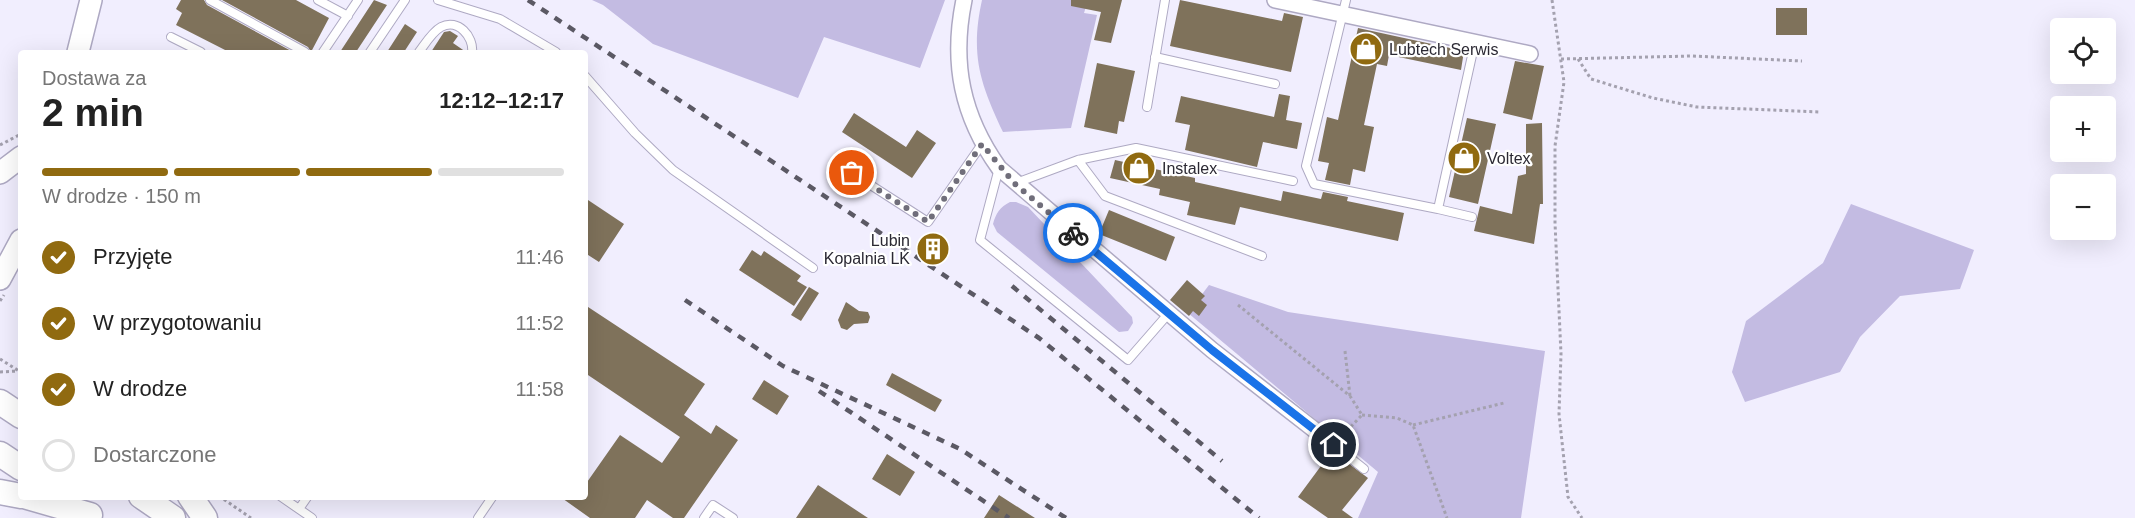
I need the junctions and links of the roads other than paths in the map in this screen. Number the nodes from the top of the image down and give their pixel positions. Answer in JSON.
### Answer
{"nodes":[{"id":1,"x":91,"y":0,"type":"edge"},
{"id":2,"x":210,"y":0,"type":"edge"},
{"id":3,"x":318,"y":0,"type":"edge"},
{"id":4,"x":358,"y":0,"type":"edge"},
{"id":5,"x":405,"y":0,"type":"edge"},
{"id":6,"x":438,"y":0,"type":"edge"},
{"id":7,"x":964,"y":0,"type":"edge"},
{"id":8,"x":1165,"y":0,"type":"edge"},
{"id":9,"x":1275,"y":0,"type":"edge"},
{"id":10,"x":1345,"y":7,"type":"edge"},
{"id":11,"x":348,"y":16,"type":"junction"},
{"id":12,"x":171,"y":37,"type":"dead end"},
{"id":13,"x":1475,"y":42,"type":"junction"},
{"id":14,"x":78,"y":50,"type":"edge"},
{"id":15,"x":197,"y":50,"type":"edge"},
{"id":16,"x":301,"y":50,"type":"edge"},
{"id":17,"x":324,"y":50,"type":"edge"},
{"id":18,"x":371,"y":50,"type":"edge"},
{"id":19,"x":421,"y":50,"type":"edge"},
{"id":20,"x":472,"y":50,"type":"edge"},
{"id":21,"x":553,"y":50,"type":"edge"},
{"id":22,"x":1530,"y":54,"type":"dead end"},
{"id":23,"x":1155,"y":57,"type":"junction"},
{"id":24,"x":588,"y":79,"type":"edge"},
{"id":25,"x":1275,"y":84,"type":"dead end"},
{"id":26,"x":1147,"y":107,"type":"dead end"},
{"id":27,"x":982,"y":144,"type":"junction"},
{"id":28,"x":18,"y":159,"type":"edge"},
{"id":29,"x":1078,"y":160,"type":"junction"},
{"id":30,"x":999,"y":168,"type":"junction"},
{"id":31,"x":0,"y":173,"type":"edge"},
{"id":32,"x":852,"y":173,"type":"dead end"},
{"id":33,"x":1293,"y":181,"type":"dead end"},
{"id":34,"x":1014,"y":183,"type":"junction"},
{"id":35,"x":1438,"y":209,"type":"junction"},
{"id":36,"x":1472,"y":218,"type":"dead end"},
{"id":37,"x":18,"y":245,"type":"edge"},
{"id":38,"x":1262,"y":256,"type":"dead end"},
{"id":39,"x":813,"y":268,"type":"dead end"},
{"id":40,"x":0,"y":277,"type":"edge"},
{"id":41,"x":1169,"y":313,"type":"junction"},
{"id":42,"x":0,"y":402,"type":"edge"},
{"id":43,"x":18,"y":414,"type":"edge"},
{"id":44,"x":1332,"y":443,"type":"joint"},
{"id":45,"x":0,"y":454,"type":"edge"},
{"id":46,"x":18,"y":466,"type":"edge"},
{"id":47,"x":1364,"y":469,"type":"dead end"},
{"id":48,"x":0,"y":492,"type":"edge"},
{"id":49,"x":18,"y":495,"type":"edge"},
{"id":50,"x":37,"y":500,"type":"edge"},
{"id":51,"x":69,"y":500,"type":"edge"},
{"id":52,"x":147,"y":500,"type":"edge"},
{"id":53,"x":193,"y":500,"type":"edge"},
{"id":54,"x":286,"y":500,"type":"edge"},
{"id":55,"x":305,"y":500,"type":"edge"},
{"id":56,"x":490,"y":500,"type":"edge"},
{"id":57,"x":299,"y":509,"type":"junction"},
{"id":58,"x":93,"y":516,"type":"edge"},
{"id":59,"x":173,"y":518,"type":"edge"},
{"id":60,"x":205,"y":518,"type":"edge"},
{"id":61,"x":312,"y":518,"type":"edge"},
{"id":62,"x":478,"y":518,"type":"edge"},
{"id":63,"x":704,"y":518,"type":"edge"},
{"id":64,"x":733,"y":518,"type":"edge"}],
"edges":[{"from":1,"to":14,"type":"main road"},
{"from":2,"to":16,"type":"lane"},
{"from":3,"to":11,"type":"lane"},
{"from":4,"to":11,"type":"lane"},
{"from":5,"to":18,"type":"lane"},
{"from":6,"to":21,"type":"lane"},
{"from":7,"to":27,"type":"street"},
{"from":8,"to":23,"type":"lane"},
{"from":9,"to":10,"type":"street"},
{"from":10,"to":13,"type":"street"},
{"from":10,"to":35,"type":"lane"},
{"from":11,"to":17,"type":"lane"},
{"from":12,"to":15,"type":"lane"},
{"from":13,"to":22,"type":"street"},
{"from":13,"to":35,"type":"lane"},
{"from":19,"to":20,"type":"lane"},
{"from":23,"to":25,"type":"lane"},
{"from":23,"to":26,"type":"lane"},
{"from":24,"to":39,"type":"lane"},
{"from":27,"to":30,"type":"street"},
{"from":27,"to":32,"type":"lane"},
{"from":28,"to":31,"type":"main road"},
{"from":29,"to":33,"type":"lane"},
{"from":29,"to":34,"type":"lane"},
{"from":29,"to":38,"type":"lane"},
{"from":30,"to":34,"type":"street"},
{"from":30,"to":41,"type":"lane"},
{"from":34,"to":41,"type":"street"},
{"from":35,"to":36,"type":"lane"},
{"from":37,"to":40,"type":"main road"},
{"from":41,"to":44,"type":"street"},
{"from":42,"to":43,"type":"main road"},
{"from":44,"to":47,"type":"lane"},
{"from":45,"to":46,"type":"main road"},
{"from":48,"to":49,"type":"main road"},
{"from":50,"to":58,"type":"main road"},
{"from":51,"to":58,"type":"main road"},
{"from":52,"to":59,"type":"main road"},
{"from":53,"to":60,"type":"main road"},
{"from":54,"to":57,"type":"lane"},
{"from":55,"to":57,"type":"lane"},
{"from":56,"to":62,"type":"lane"},
{"from":57,"to":61,"type":"lane"},
{"from":63,"to":64,"type":"lane"}]}
